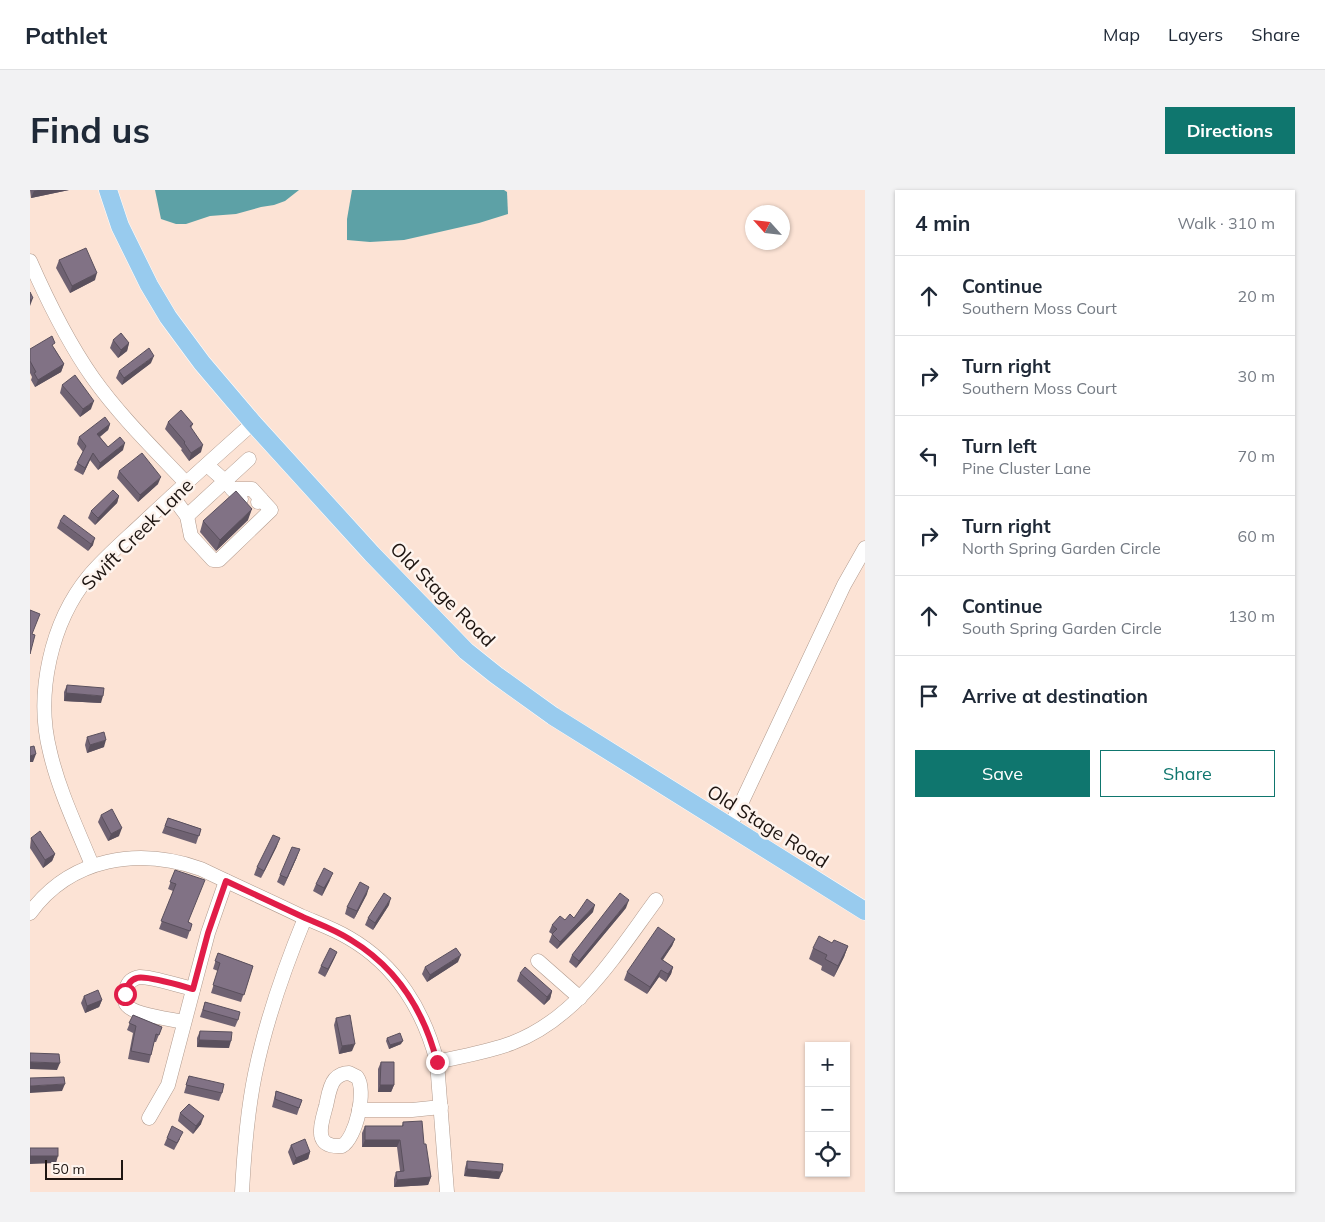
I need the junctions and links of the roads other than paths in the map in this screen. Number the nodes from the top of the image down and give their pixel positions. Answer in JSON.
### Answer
{"nodes":[{"id":1,"x":108,"y":190,"type":"edge"},
{"id":2,"x":30,"y":261,"type":"edge"},
{"id":3,"x":252,"y":423,"type":"junction"},
{"id":4,"x":249,"y":459,"type":"dead end"},
{"id":5,"x":207,"y":465,"type":"junction"},
{"id":6,"x":186,"y":483,"type":"junction"},
{"id":7,"x":233,"y":490,"type":"junction"},
{"id":8,"x":172,"y":496,"type":"junction"},
{"id":9,"x":187,"y":516,"type":"junction"},
{"id":10,"x":865,"y":548,"type":"edge"},
{"id":11,"x":730,"y":827,"type":"junction"},
{"id":12,"x":92,"y":865,"type":"junction"},
{"id":13,"x":226,"y":881,"type":"junction"},
{"id":14,"x":656,"y":900,"type":"dead end"},
{"id":15,"x":865,"y":911,"type":"edge"},
{"id":16,"x":30,"y":913,"type":"edge"},
{"id":17,"x":305,"y":918,"type":"junction"},
{"id":18,"x":538,"y":961,"type":"dead end"},
{"id":19,"x":193,"y":989,"type":"junction"},
{"id":20,"x":580,"y":998,"type":"junction"},
{"id":21,"x":184,"y":1022,"type":"junction"},
{"id":22,"x":437,"y":1062,"type":"junction"},
{"id":23,"x":441,"y":1108,"type":"junction"},
{"id":24,"x":359,"y":1110,"type":"junction"},
{"id":25,"x":149,"y":1118,"type":"dead end"},
{"id":26,"x":242,"y":1192,"type":"edge"},
{"id":27,"x":447,"y":1192,"type":"edge"}],
"edges":[{"from":1,"to":3,"type":"main road","name":"Old Stage Road"},
{"from":2,"to":6,"type":"street"},
{"from":3,"to":5,"type":"street","name":"Swift Creek Lane"},
{"from":3,"to":11,"type":"main road","name":"Old Stage Road"},
{"from":4,"to":7,"type":"street"},
{"from":5,"to":6,"type":"street","name":"Swift Creek Lane"},
{"from":5,"to":7,"type":"street"},
{"from":6,"to":8,"type":"street","name":"Swift Creek Lane"},
{"from":7,"to":9,"type":"street"},
{"from":7,"to":9,"type":"street"},
{"from":8,"to":9,"type":"street"},
{"from":8,"to":12,"type":"street","name":"Swift Creek Lane"},
{"from":10,"to":11,"type":"street"},
{"from":11,"to":15,"type":"main road","name":"Old Stage Road"},
{"from":12,"to":13,"type":"street"},
{"from":12,"to":16,"type":"street"},
{"from":13,"to":17,"type":"street"},
{"from":13,"to":19,"type":"street"},
{"from":14,"to":20,"type":"street"},
{"from":17,"to":22,"type":"street"},
{"from":17,"to":26,"type":"street"},
{"from":18,"to":20,"type":"street"},
{"from":19,"to":21,"type":"street"},
{"from":19,"to":21,"type":"street"},
{"from":20,"to":22,"type":"street"},
{"from":21,"to":25,"type":"street"},
{"from":22,"to":23,"type":"street"},
{"from":23,"to":24,"type":"street"},
{"from":23,"to":27,"type":"street"},
{"from":24,"to":24,"type":"street"}]}
